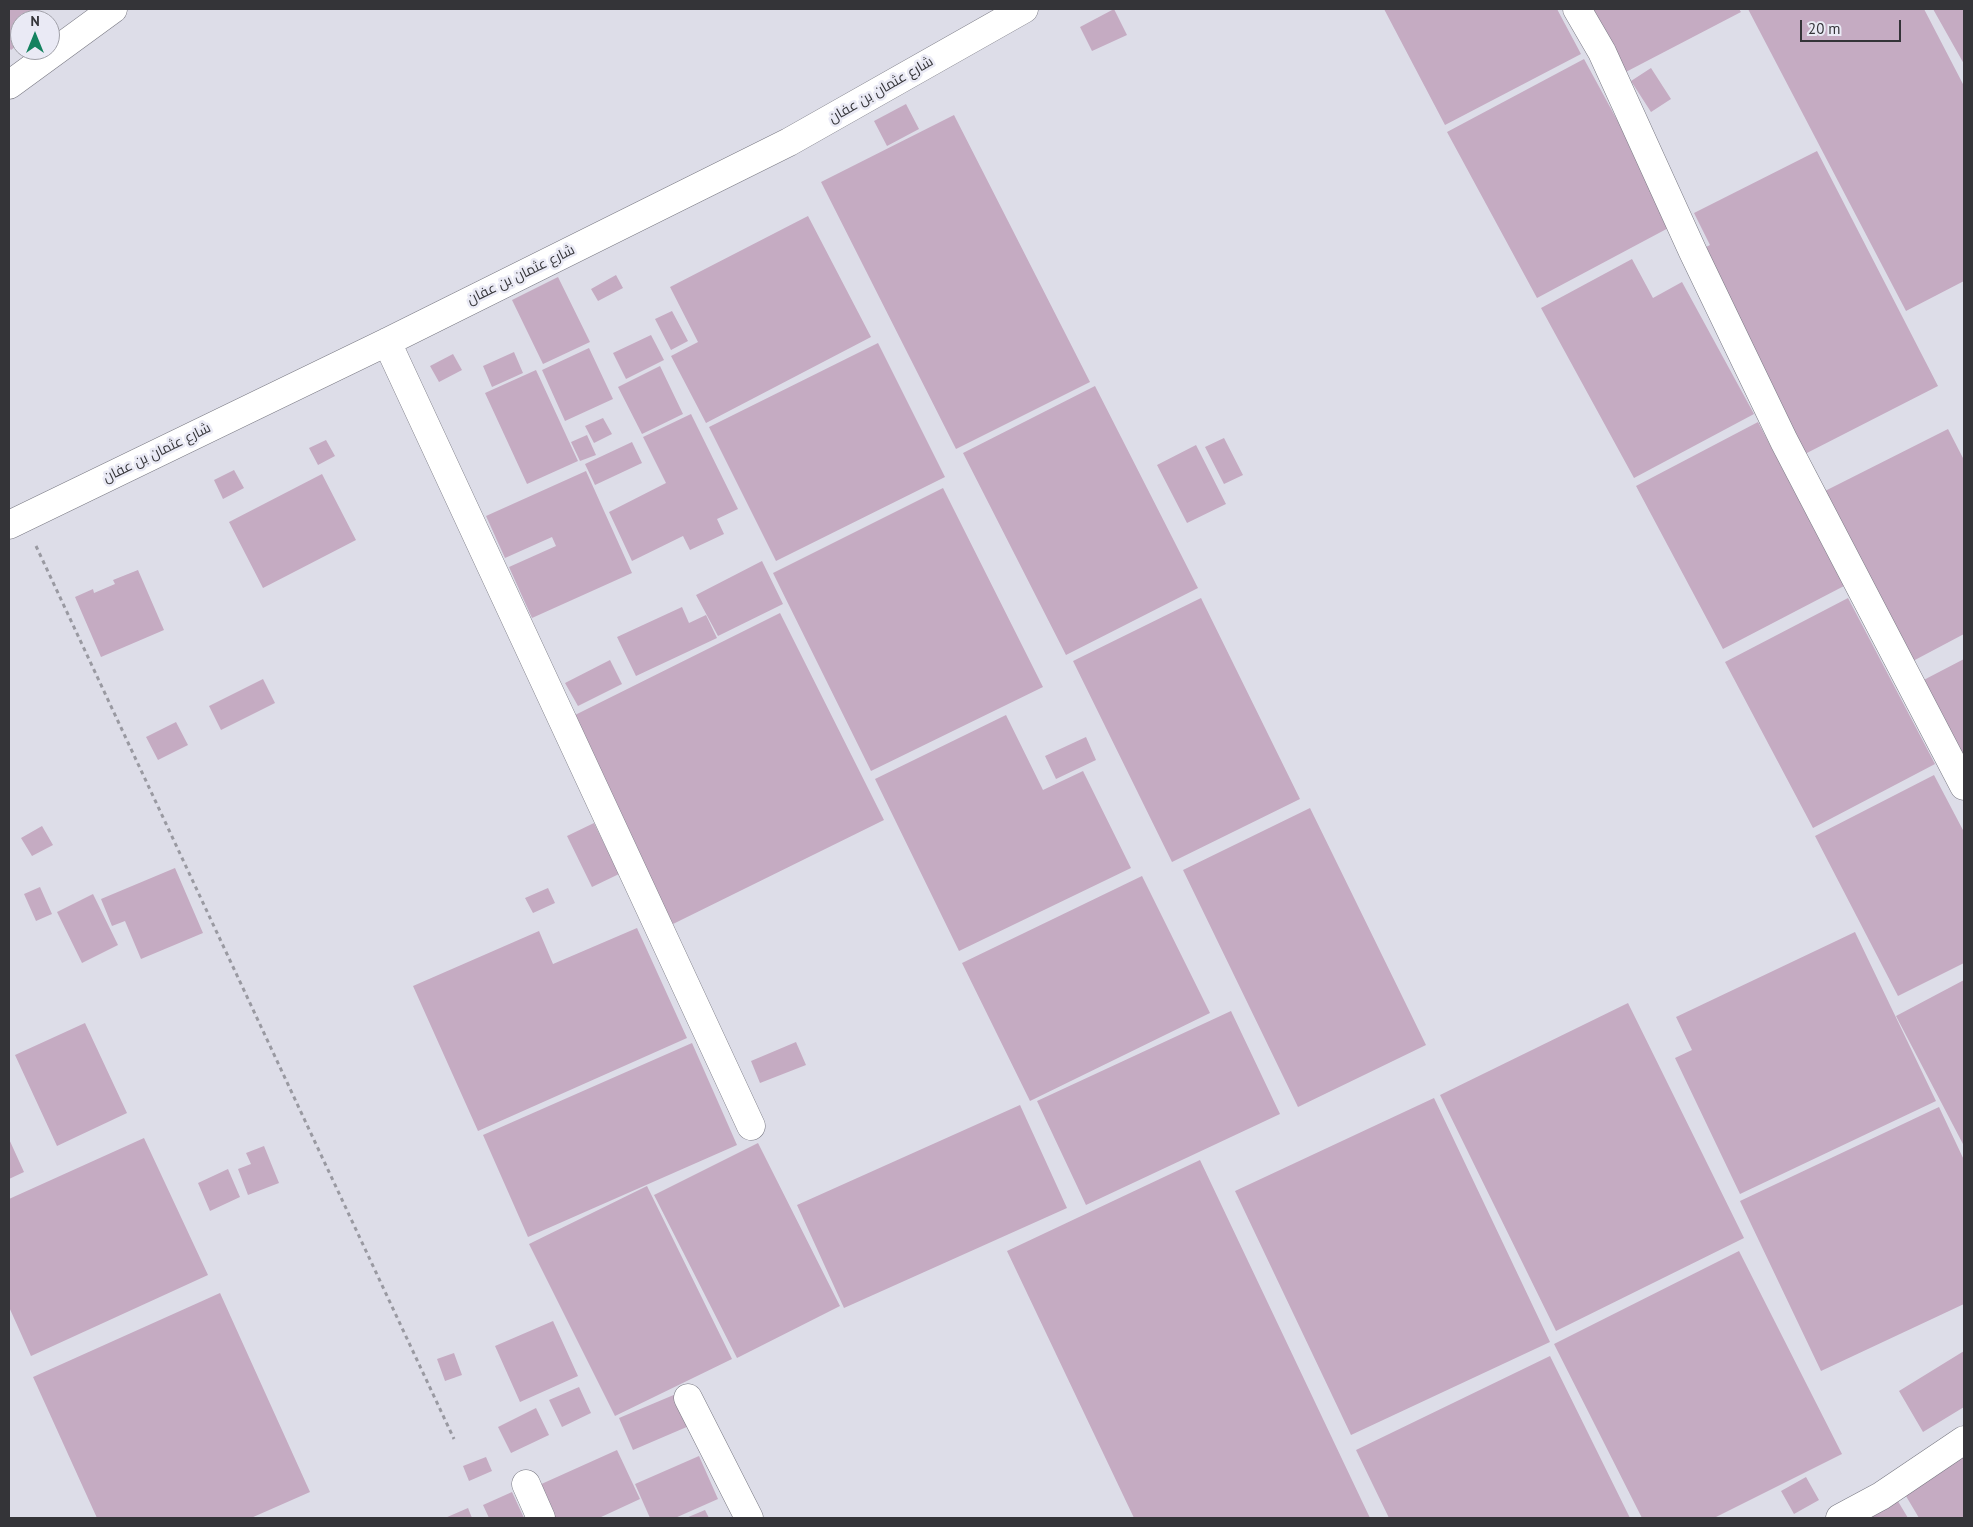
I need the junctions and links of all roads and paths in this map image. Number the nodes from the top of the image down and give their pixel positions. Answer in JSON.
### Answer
{"nodes":[{"id":1,"x":1024,"y":9,"type":"edge"},
{"id":2,"x":1577,"y":9,"type":"edge"},
{"id":3,"x":104,"y":12,"type":"edge"},
{"id":4,"x":9,"y":85,"type":"edge"},
{"id":5,"x":387,"y":342,"type":"junction"},
{"id":6,"x":16,"y":522,"type":"edge"},
{"id":7,"x":1964,"y":786,"type":"edge"},
{"id":8,"x":751,"y":1126,"type":"dead end"},
{"id":9,"x":688,"y":1398,"type":"dead end"},
{"id":10,"x":454,"y":1439,"type":"dead end"},
{"id":11,"x":1964,"y":1440,"type":"edge"},
{"id":12,"x":526,"y":1484,"type":"dead end"},
{"id":13,"x":541,"y":1518,"type":"edge"},
{"id":14,"x":749,"y":1518,"type":"edge"},
{"id":15,"x":1840,"y":1518,"type":"edge"}],
"edges":[{"from":1,"to":5,"type":"street","name":"شارع عثمان بن عفان"},
{"from":2,"to":7,"type":"street"},
{"from":3,"to":4,"type":"street"},
{"from":5,"to":6,"type":"street","name":"شارع عثمان بن عفان"},
{"from":5,"to":8,"type":"street"},
{"from":6,"to":10,"type":"path"},
{"from":9,"to":14,"type":"street"},
{"from":11,"to":15,"type":"street"},
{"from":12,"to":13,"type":"street"}]}
